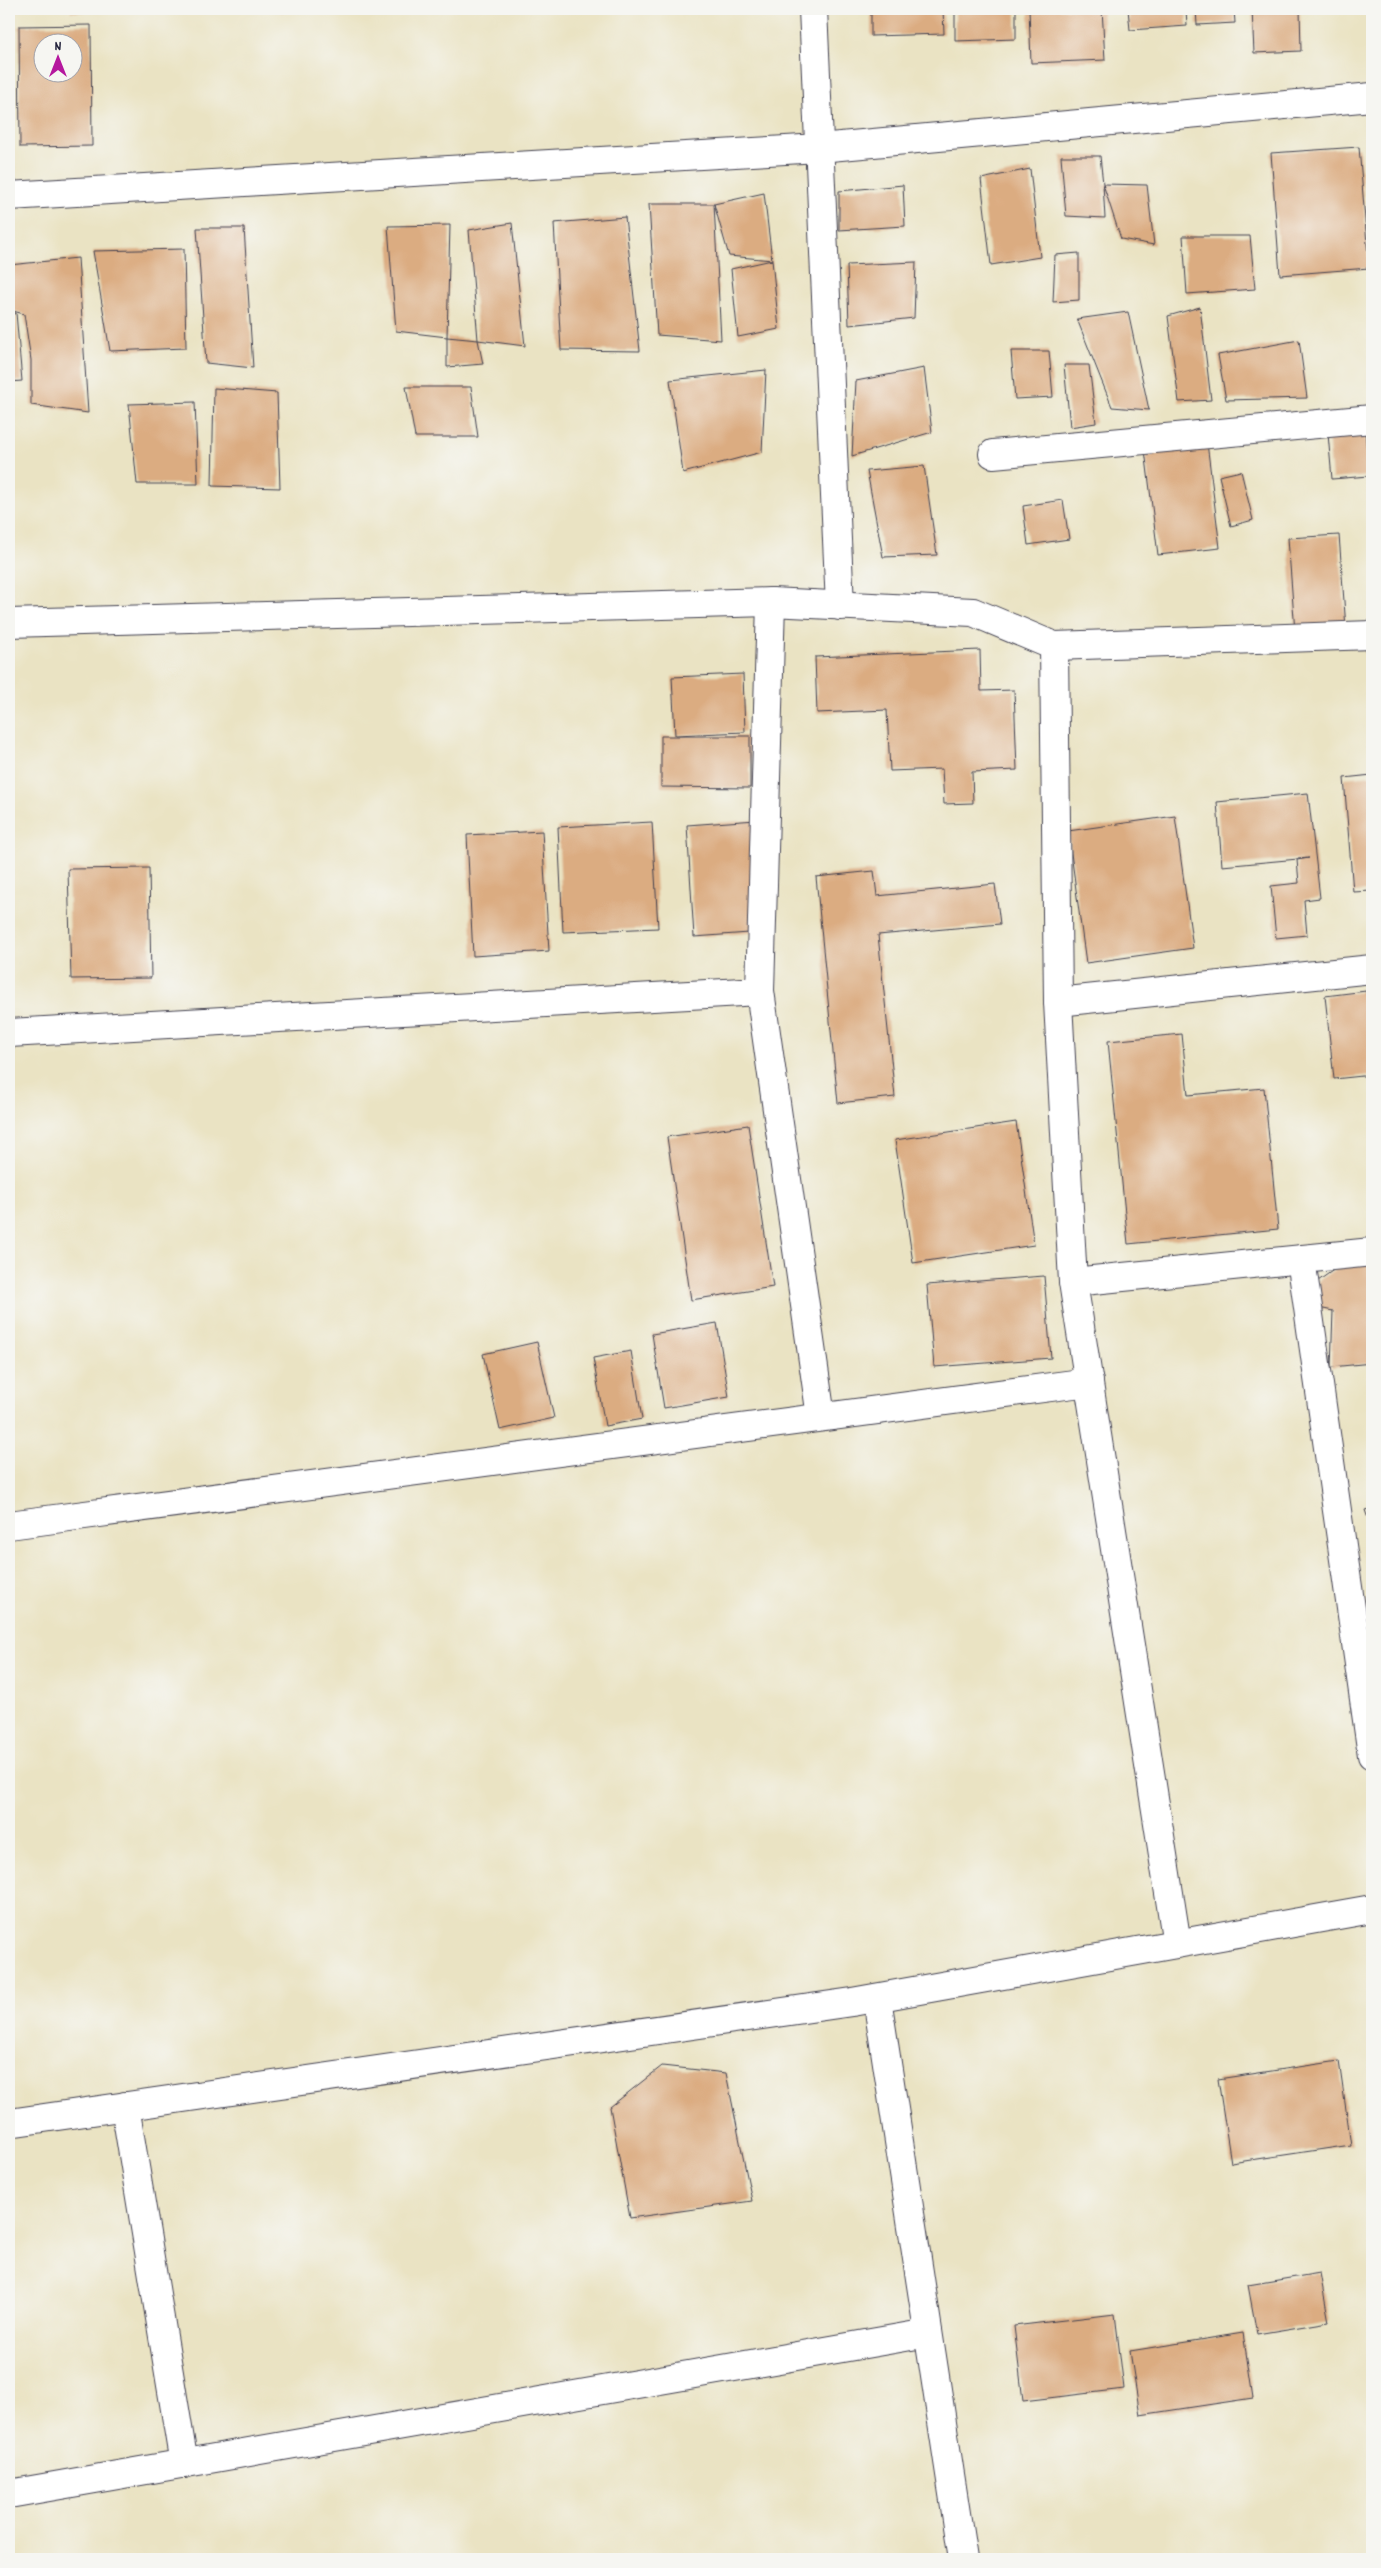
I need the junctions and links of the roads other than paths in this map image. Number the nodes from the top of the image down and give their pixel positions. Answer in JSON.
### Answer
{"nodes":[{"id":1,"x":814,"y":9,"type":"edge"},
{"id":2,"x":1372,"y":98,"type":"edge"},
{"id":3,"x":819,"y":148,"type":"junction"},
{"id":4,"x":9,"y":196,"type":"edge"},
{"id":5,"x":1372,"y":419,"type":"edge"},
{"id":6,"x":993,"y":454,"type":"dead end"},
{"id":7,"x":771,"y":602,"type":"junction"},
{"id":8,"x":840,"y":606,"type":"junction"},
{"id":9,"x":9,"y":623,"type":"edge"},
{"id":10,"x":1372,"y":635,"type":"edge"},
{"id":11,"x":1054,"y":646,"type":"junction"},
{"id":12,"x":1372,"y":969,"type":"edge"},
{"id":13,"x":760,"y":991,"type":"junction"},
{"id":14,"x":1058,"y":1002,"type":"junction"},
{"id":15,"x":9,"y":1033,"type":"edge"},
{"id":16,"x":1372,"y":1252,"type":"edge"},
{"id":17,"x":1301,"y":1259,"type":"junction"},
{"id":18,"x":1073,"y":1282,"type":"junction"},
{"id":19,"x":1088,"y":1382,"type":"junction"},
{"id":20,"x":821,"y":1417,"type":"junction"},
{"id":21,"x":9,"y":1525,"type":"edge"},
{"id":22,"x":1372,"y":1755,"type":"edge"},
{"id":23,"x":1372,"y":1910,"type":"edge"},
{"id":24,"x":1177,"y":1944,"type":"junction"},
{"id":25,"x":877,"y":1998,"type":"junction"},
{"id":26,"x":126,"y":2106,"type":"junction"},
{"id":27,"x":9,"y":2123,"type":"edge"},
{"id":28,"x":928,"y":2333,"type":"junction"},
{"id":29,"x":184,"y":2464,"type":"junction"},
{"id":30,"x":9,"y":2494,"type":"edge"},
{"id":31,"x":963,"y":2559,"type":"edge"}],
"edges":[{"from":1,"to":3,"type":"street"},
{"from":2,"to":3,"type":"street"},
{"from":3,"to":4,"type":"street"},
{"from":3,"to":8,"type":"street"},
{"from":5,"to":6,"type":"street"},
{"from":7,"to":8,"type":"street"},
{"from":7,"to":9,"type":"street"},
{"from":7,"to":13,"type":"street"},
{"from":8,"to":11,"type":"street"},
{"from":10,"to":11,"type":"street"},
{"from":11,"to":14,"type":"street"},
{"from":12,"to":14,"type":"street"},
{"from":13,"to":15,"type":"street"},
{"from":13,"to":20,"type":"street"},
{"from":14,"to":18,"type":"street"},
{"from":16,"to":17,"type":"street"},
{"from":17,"to":18,"type":"street"},
{"from":17,"to":22,"type":"street"},
{"from":18,"to":19,"type":"street"},
{"from":19,"to":20,"type":"street"},
{"from":19,"to":24,"type":"street"},
{"from":20,"to":21,"type":"street"},
{"from":23,"to":24,"type":"street"},
{"from":24,"to":25,"type":"street"},
{"from":25,"to":26,"type":"street"},
{"from":25,"to":28,"type":"street"},
{"from":26,"to":27,"type":"street"},
{"from":26,"to":29,"type":"street"},
{"from":28,"to":29,"type":"street"},
{"from":28,"to":31,"type":"street"},
{"from":29,"to":30,"type":"street"}]}
